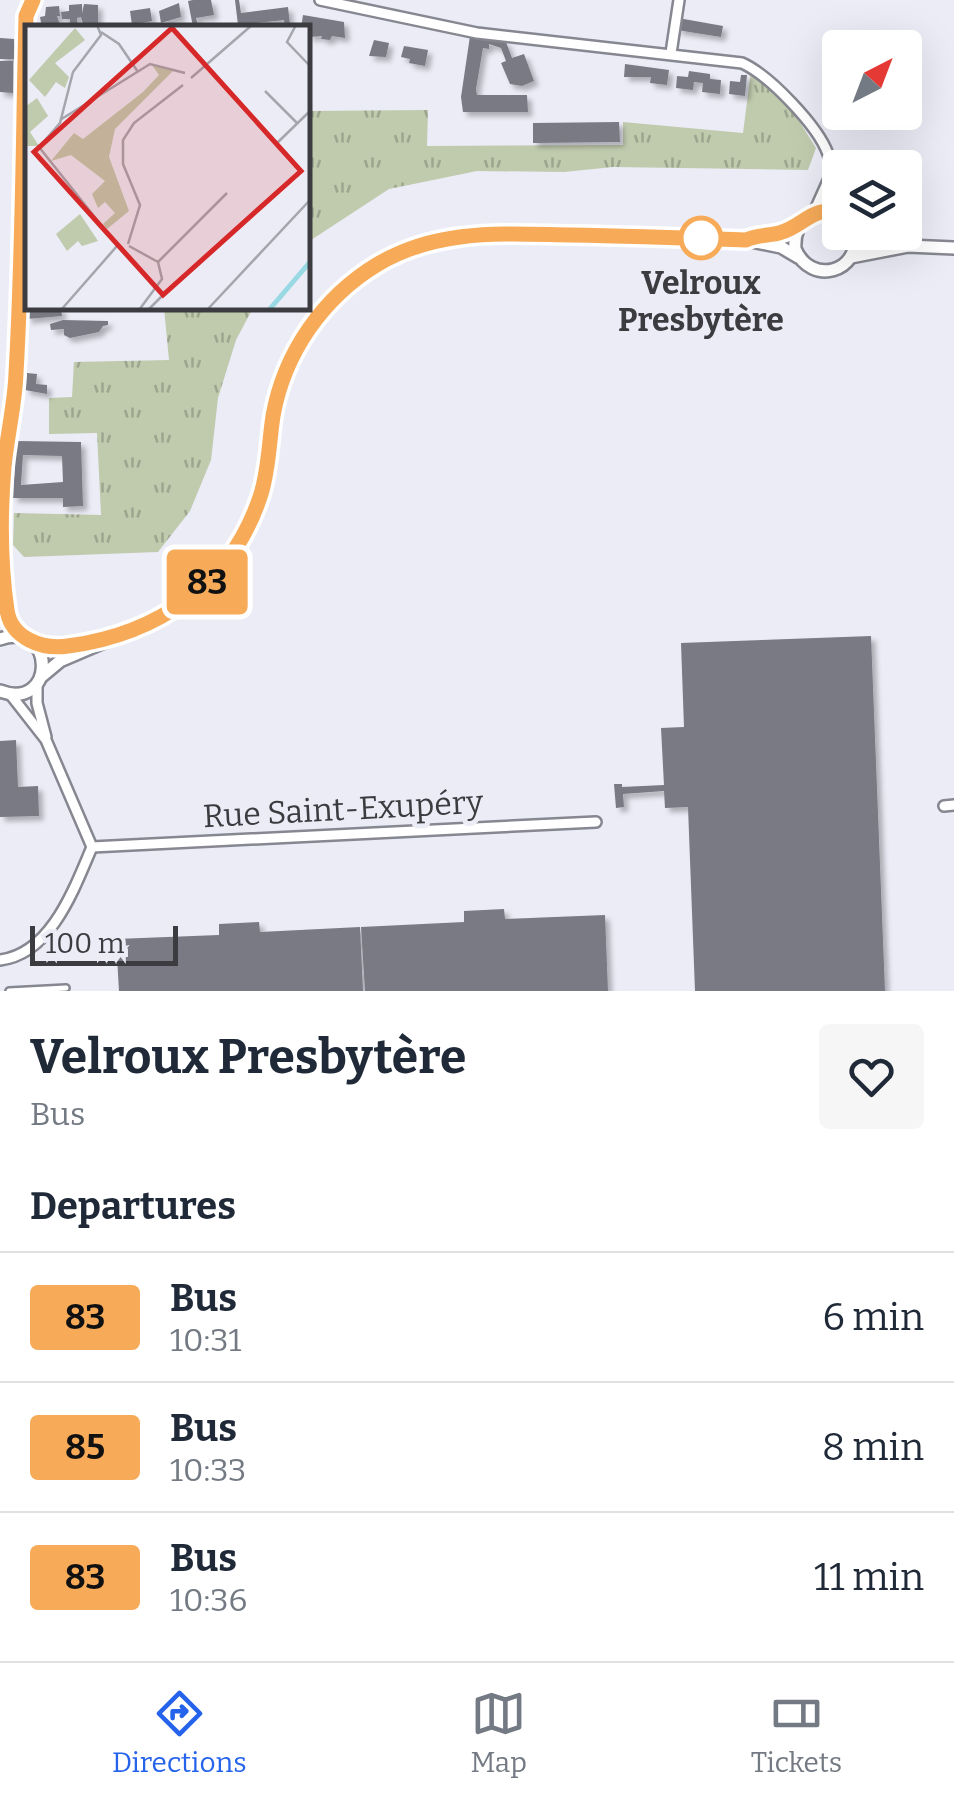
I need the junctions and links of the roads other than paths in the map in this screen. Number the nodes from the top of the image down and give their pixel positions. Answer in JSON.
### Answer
{"nodes":[{"id":1,"x":33,"y":0,"type":"edge"},
{"id":2,"x":320,"y":0,"type":"edge"},
{"id":3,"x":679,"y":0,"type":"edge"},
{"id":4,"x":26,"y":25,"type":"edge"},
{"id":5,"x":25,"y":52,"type":"edge"},
{"id":6,"x":671,"y":53,"type":"junction"},
{"id":7,"x":826,"y":150,"type":"edge"},
{"id":8,"x":822,"y":194,"type":"edge"},
{"id":9,"x":814,"y":212,"type":"junction"},
{"id":10,"x":822,"y":212,"type":"edge"},
{"id":11,"x":800,"y":224,"type":"junction"},
{"id":12,"x":746,"y":240,"type":"junction"},
{"id":13,"x":922,"y":247,"type":"edge"},
{"id":14,"x":954,"y":248,"type":"edge"},
{"id":15,"x":854,"y":250,"type":"edge"},
{"id":16,"x":888,"y":250,"type":"edge"},
{"id":17,"x":798,"y":257,"type":"junction"},
{"id":18,"x":852,"y":257,"type":"junction"},
{"id":19,"x":8,"y":618,"type":"junction"},
{"id":20,"x":0,"y":637,"type":"edge"},
{"id":21,"x":30,"y":641,"type":"junction"},
{"id":22,"x":94,"y":644,"type":"junction"},
{"id":23,"x":39,"y":679,"type":"junction"},
{"id":24,"x":5,"y":693,"type":"edge"},
{"id":25,"x":46,"y":740,"type":"junction"},
{"id":26,"x":596,"y":822,"type":"dead end"},
{"id":27,"x":92,"y":847,"type":"junction"},
{"id":28,"x":0,"y":960,"type":"edge"},
{"id":29,"x":66,"y":988,"type":"dead end"},
{"id":30,"x":10,"y":991,"type":"edge"}],
"edges":[{"from":1,"to":4,"type":"street"},
{"from":2,"to":6,"type":"street"},
{"from":3,"to":6,"type":"street"},
{"from":5,"to":19,"type":"street"},
{"from":6,"to":7,"type":"street"},
{"from":8,"to":9,"type":"street"},
{"from":9,"to":10,"type":"street"},
{"from":9,"to":11,"type":"street"},
{"from":11,"to":12,"type":"street"},
{"from":11,"to":17,"type":"street"},
{"from":12,"to":17,"type":"street"},
{"from":12,"to":22,"type":"street"},
{"from":13,"to":14,"type":"street"},
{"from":15,"to":18,"type":"street"},
{"from":16,"to":18,"type":"street"},
{"from":17,"to":18,"type":"street"},
{"from":19,"to":20,"type":"street"},
{"from":19,"to":21,"type":"street"},
{"from":20,"to":21,"type":"street"},
{"from":21,"to":22,"type":"street"},
{"from":21,"to":23,"type":"street"},
{"from":22,"to":23,"type":"street"},
{"from":23,"to":24,"type":"street"},
{"from":23,"to":25,"type":"street"},
{"from":24,"to":25,"type":"street"},
{"from":25,"to":27,"type":"street"},
{"from":26,"to":27,"type":"street","name":"Rue Saint-Exupéry"},
{"from":27,"to":28,"type":"street"},
{"from":29,"to":30,"type":"lane"}]}
